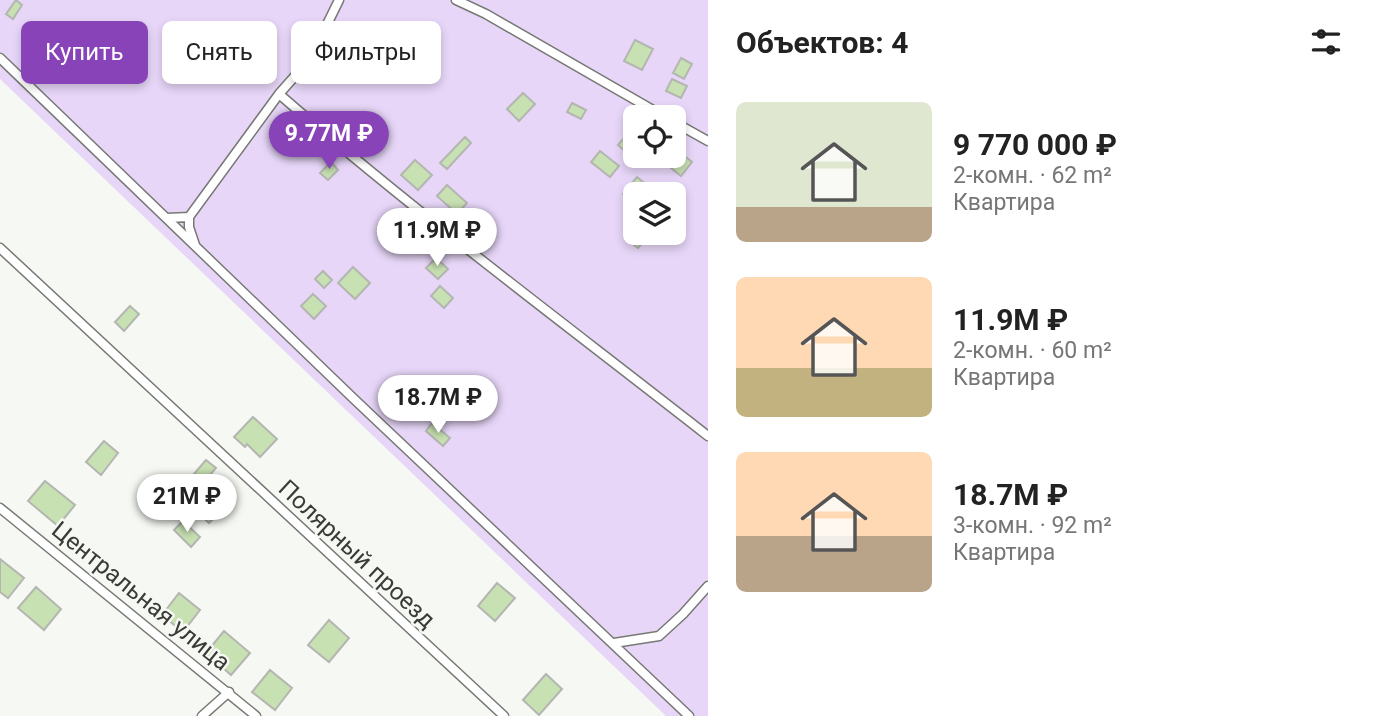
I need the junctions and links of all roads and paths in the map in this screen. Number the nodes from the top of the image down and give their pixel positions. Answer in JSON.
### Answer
{"nodes":[{"id":1,"x":339,"y":0,"type":"edge"},
{"id":2,"x":456,"y":0,"type":"edge"},
{"id":3,"x":0,"y":58,"type":"edge"},
{"id":4,"x":279,"y":94,"type":"junction"},
{"id":5,"x":644,"y":105,"type":"edge"},
{"id":6,"x":686,"y":129,"type":"edge"},
{"id":7,"x":708,"y":141,"type":"edge"},
{"id":8,"x":166,"y":218,"type":"junction"},
{"id":9,"x":188,"y":218,"type":"junction"},
{"id":10,"x":197,"y":248,"type":"junction"},
{"id":11,"x":1,"y":249,"type":"edge"},
{"id":12,"x":708,"y":436,"type":"edge"},
{"id":13,"x":0,"y":508,"type":"edge"},
{"id":14,"x":708,"y":586,"type":"edge"},
{"id":15,"x":614,"y":643,"type":"junction"},
{"id":16,"x":229,"y":692,"type":"junction"},
{"id":17,"x":202,"y":716,"type":"edge"},
{"id":18,"x":256,"y":716,"type":"edge"},
{"id":19,"x":504,"y":716,"type":"edge"},
{"id":20,"x":689,"y":716,"type":"edge"}],
"edges":[{"from":1,"to":4,"type":"lane"},
{"from":2,"to":5,"type":"lane"},
{"from":3,"to":8,"type":"lane"},
{"from":4,"to":9,"type":"lane"},
{"from":4,"to":12,"type":"lane"},
{"from":6,"to":7,"type":"lane"},
{"from":8,"to":9,"type":"lane"},
{"from":8,"to":10,"type":"lane"},
{"from":9,"to":10,"type":"lane"},
{"from":10,"to":15,"type":"lane"},
{"from":11,"to":19,"type":"lane","name":"Полярный проезд"},
{"from":13,"to":16,"type":"lane","name":"Центральная улица"},
{"from":14,"to":15,"type":"lane"},
{"from":15,"to":20,"type":"lane"},
{"from":16,"to":17,"type":"lane"},
{"from":16,"to":18,"type":"lane","name":"Центральная улица"}]}
